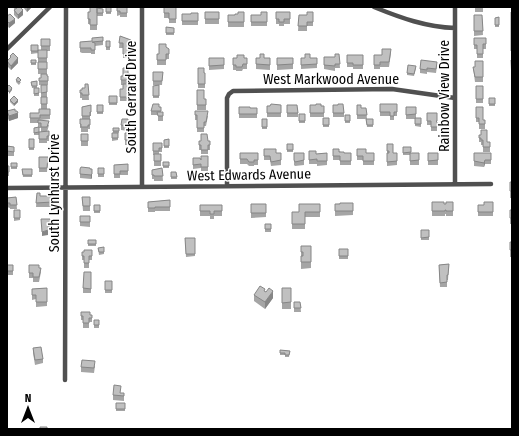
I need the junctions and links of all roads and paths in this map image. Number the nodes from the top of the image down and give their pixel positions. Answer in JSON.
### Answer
{"nodes":[{"id":1,"x":50,"y":7,"type":"edge"},
{"id":2,"x":66,"y":7,"type":"edge"},
{"id":3,"x":142,"y":7,"type":"edge"},
{"id":4,"x":374,"y":7,"type":"edge"},
{"id":5,"x":455,"y":7,"type":"edge"},
{"id":6,"x":455,"y":28,"type":"junction"},
{"id":7,"x":7,"y":50,"type":"edge"},
{"id":8,"x":455,"y":98,"type":"junction"},
{"id":9,"x":455,"y":184,"type":"junction"},
{"id":10,"x":490,"y":184,"type":"dead end"},
{"id":11,"x":227,"y":186,"type":"junction"},
{"id":12,"x":65,"y":187,"type":"junction"},
{"id":13,"x":142,"y":187,"type":"junction"},
{"id":14,"x":7,"y":188,"type":"edge"},
{"id":15,"x":66,"y":380,"type":"dead end"}],
"edges":[{"from":1,"to":7,"type":"street"},
{"from":2,"to":12,"type":"street","name":"South Lynhurst Drive"},
{"from":3,"to":13,"type":"street","name":"South Gerrard Drive"},
{"from":4,"to":6,"type":"street"},
{"from":5,"to":6,"type":"street","name":"Rainbow View Drive"},
{"from":6,"to":8,"type":"street","name":"Rainbow View Drive"},
{"from":8,"to":9,"type":"street","name":"Rainbow View Drive"},
{"from":8,"to":11,"type":"street","name":"West Markwood Avenue"},
{"from":9,"to":10,"type":"street","name":"West Edwards Avenue"},
{"from":9,"to":11,"type":"street","name":"West Edwards Avenue"},
{"from":11,"to":13,"type":"street","name":"West Edwards Avenue"},
{"from":12,"to":13,"type":"street","name":"West Edwards Avenue"},
{"from":12,"to":14,"type":"street","name":"West Edwards Avenue"},
{"from":12,"to":15,"type":"street","name":"South Lynhurst Drive"}]}
